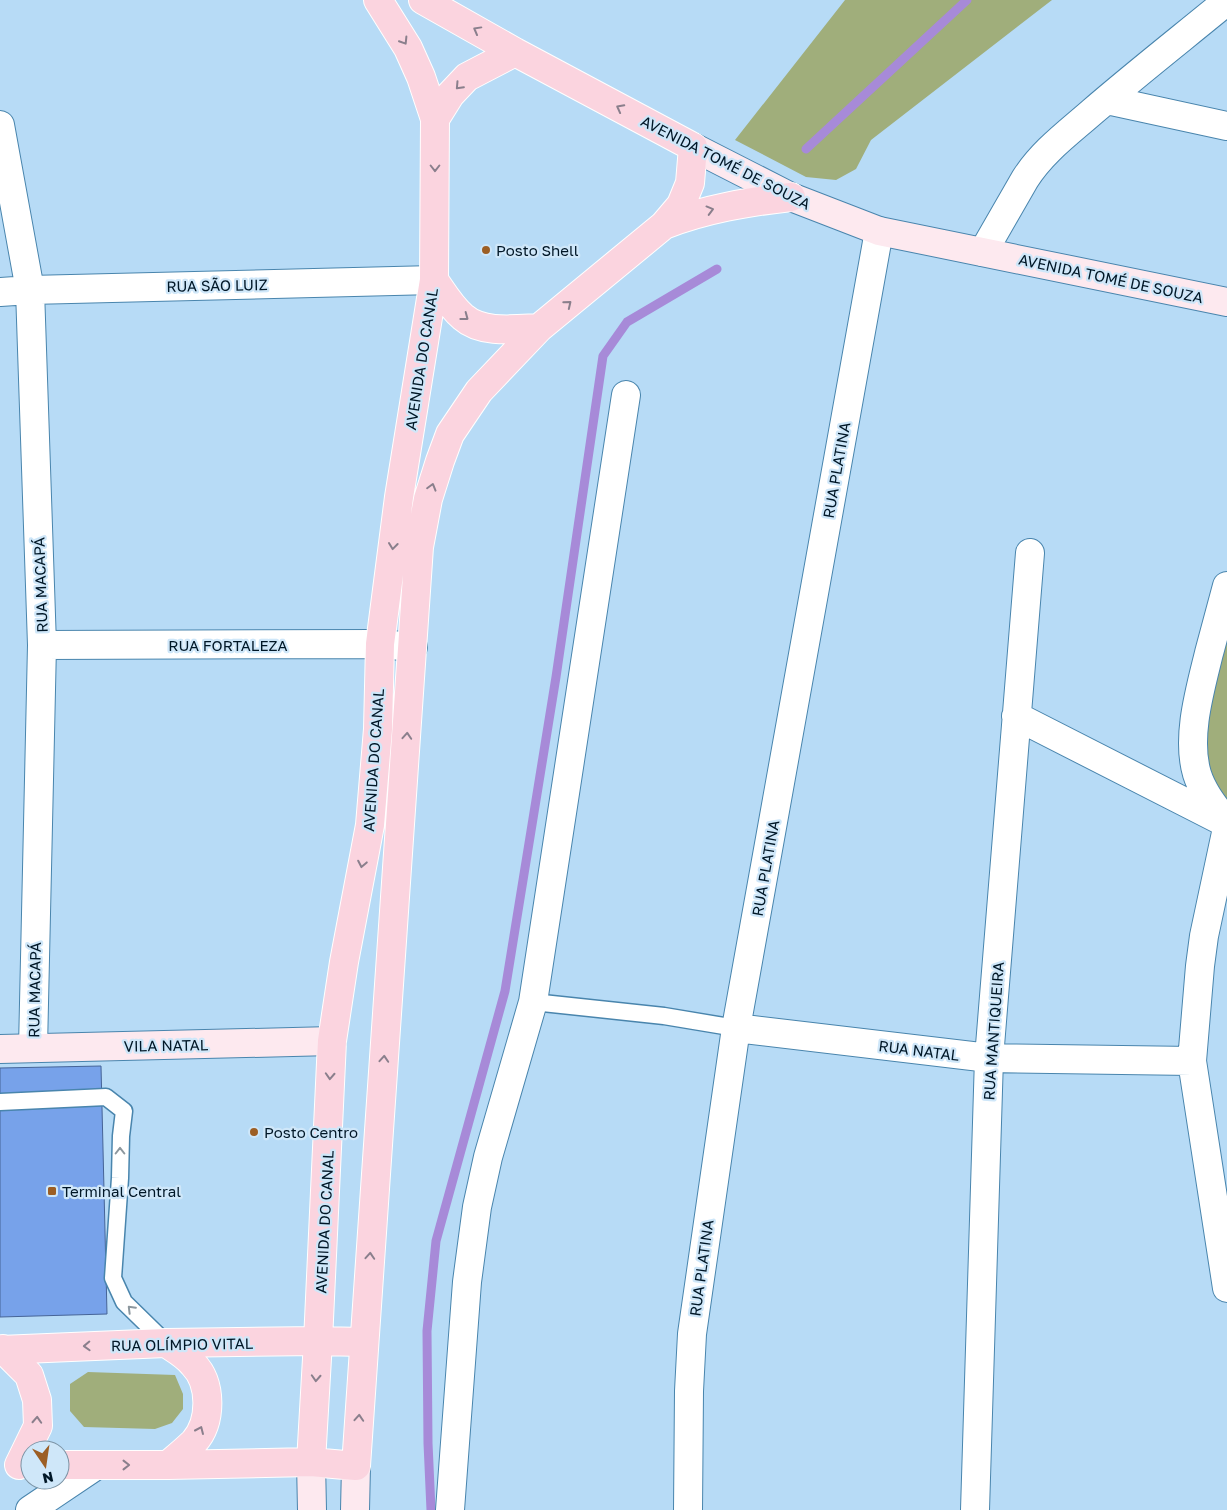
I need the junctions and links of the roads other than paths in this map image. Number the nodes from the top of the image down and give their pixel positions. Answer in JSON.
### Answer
{"nodes":[{"id":1,"x":378,"y":0,"type":"edge"},
{"id":2,"x":423,"y":0,"type":"edge"},
{"id":3,"x":1227,"y":1,"type":"edge"},
{"id":4,"x":515,"y":52,"type":"junction"},
{"id":5,"x":1107,"y":100,"type":"junction"},
{"id":6,"x":435,"y":119,"type":"junction"},
{"id":7,"x":0,"y":125,"type":"edge"},
{"id":8,"x":1227,"y":126,"type":"edge"},
{"id":9,"x":693,"y":147,"type":"junction"},
{"id":10,"x":791,"y":197,"type":"junction"},
{"id":11,"x":664,"y":225,"type":"junction"},
{"id":12,"x":879,"y":231,"type":"junction"},
{"id":13,"x":983,"y":252,"type":"junction"},
{"id":14,"x":434,"y":280,"type":"junction"},
{"id":15,"x":30,"y":290,"type":"junction"},
{"id":16,"x":0,"y":292,"type":"edge"},
{"id":17,"x":1227,"y":302,"type":"edge"},
{"id":18,"x":539,"y":328,"type":"junction"},
{"id":19,"x":626,"y":395,"type":"dead end"},
{"id":20,"x":1030,"y":553,"type":"dead end"},
{"id":21,"x":1227,"y":586,"type":"edge"},
{"id":22,"x":380,"y":644,"type":"junction"},
{"id":23,"x":42,"y":645,"type":"junction"},
{"id":24,"x":413,"y":648,"type":"junction"},
{"id":25,"x":1016,"y":716,"type":"junction"},
{"id":26,"x":1227,"y":823,"type":"edge"},
{"id":27,"x":1227,"y":828,"type":"edge"},
{"id":28,"x":533,"y":1002,"type":"junction"},
{"id":29,"x":736,"y":1028,"type":"junction"},
{"id":30,"x":332,"y":1041,"type":"junction"},
{"id":31,"x":32,"y":1048,"type":"junction"},
{"id":32,"x":0,"y":1049,"type":"edge"},
{"id":33,"x":989,"y":1058,"type":"junction"},
{"id":34,"x":1192,"y":1061,"type":"junction"},
{"id":35,"x":0,"y":1102,"type":"edge"},
{"id":36,"x":1227,"y":1288,"type":"edge"},
{"id":37,"x":318,"y":1341,"type":"junction"},
{"id":38,"x":364,"y":1342,"type":"junction"},
{"id":39,"x":166,"y":1343,"type":"junction"},
{"id":40,"x":2,"y":1350,"type":"edge"},
{"id":41,"x":311,"y":1462,"type":"junction"},
{"id":42,"x":16,"y":1465,"type":"edge"},
{"id":43,"x":70,"y":1465,"type":"edge"},
{"id":44,"x":97,"y":1465,"type":"junction"},
{"id":45,"x":168,"y":1465,"type":"junction"},
{"id":46,"x":356,"y":1466,"type":"junction"},
{"id":47,"x":30,"y":1510,"type":"edge"},
{"id":48,"x":312,"y":1510,"type":"edge"},
{"id":49,"x":355,"y":1510,"type":"edge"},
{"id":50,"x":450,"y":1510,"type":"edge"},
{"id":51,"x":688,"y":1510,"type":"edge"},
{"id":52,"x":975,"y":1510,"type":"edge"}],
"edges":[{"from":1,"to":6,"type":"main road","one_way":true},
{"from":4,"to":2,"type":"main road","name":"AVENIDA TOMÉ DE SOUZA","one_way":true},
{"from":3,"to":5,"type":"street"},
{"from":4,"to":6,"type":"main road","one_way":true},
{"from":9,"to":4,"type":"main road","name":"AVENIDA TOMÉ DE SOUZA","one_way":true},
{"from":5,"to":8,"type":"street"},
{"from":5,"to":13,"type":"street"},
{"from":6,"to":14,"type":"main road","name":"AVENIDA DO CANAL","one_way":true},
{"from":7,"to":15,"type":"street","name":"RUA MACAPÁ"},
{"from":9,"to":10,"type":"street","name":"AVENIDA TOMÉ DE SOUZA"},
{"from":9,"to":11,"type":"main road"},
{"from":11,"to":10,"type":"main road","one_way":true},
{"from":10,"to":12,"type":"street","name":"AVENIDA TOMÉ DE SOUZA"},
{"from":18,"to":11,"type":"main road","one_way":true},
{"from":12,"to":13,"type":"street","name":"AVENIDA TOMÉ DE SOUZA"},
{"from":12,"to":29,"type":"street","name":"RUA PLATINA"},
{"from":13,"to":17,"type":"street","name":"AVENIDA TOMÉ DE SOUZA"},
{"from":14,"to":15,"type":"street","name":"RUA SÃO LUIZ"},
{"from":14,"to":18,"type":"main road","one_way":true},
{"from":14,"to":22,"type":"main road","name":"AVENIDA DO CANAL","one_way":true},
{"from":15,"to":16,"type":"street","name":"RUA SÃO LUIZ"},
{"from":15,"to":23,"type":"street","name":"RUA MACAPÁ"},
{"from":24,"to":18,"type":"main road","one_way":true},
{"from":19,"to":28,"type":"street"},
{"from":20,"to":25,"type":"street","name":"RUA MANTIQUEIRA"},
{"from":21,"to":26,"type":"street"},
{"from":22,"to":23,"type":"street","name":"RUA FORTALEZA"},
{"from":22,"to":24,"type":"street","name":"RUA FORTALEZA"},
{"from":22,"to":30,"type":"main road","name":"AVENIDA DO CANAL","one_way":true},
{"from":23,"to":31,"type":"street","name":"RUA MACAPÁ"},
{"from":38,"to":24,"type":"main road","one_way":true},
{"from":25,"to":26,"type":"street"},
{"from":25,"to":33,"type":"street","name":"RUA MANTIQUEIRA"},
{"from":27,"to":34,"type":"street"},
{"from":28,"to":29,"type":"lane"},
{"from":28,"to":50,"type":"street"},
{"from":29,"to":33,"type":"street","name":"RUA NATAL"},
{"from":29,"to":51,"type":"street","name":"RUA PLATINA"},
{"from":30,"to":31,"type":"street","name":"VILA NATAL"},
{"from":30,"to":37,"type":"main road","name":"AVENIDA DO CANAL","one_way":true},
{"from":31,"to":32,"type":"street","name":"VILA NATAL"},
{"from":33,"to":34,"type":"street","name":"RUA NATAL"},
{"from":33,"to":52,"type":"street","name":"RUA MANTIQUEIRA"},
{"from":34,"to":36,"type":"street"},
{"from":39,"to":35,"type":"lane","one_way":true},
{"from":37,"to":38,"type":"main road","name":"RUA OLÍMPIO VITAL"},
{"from":37,"to":39,"type":"main road","name":"RUA OLÍMPIO VITAL"},
{"from":37,"to":41,"type":"main road","name":"AVENIDA DO CANAL","one_way":true},
{"from":46,"to":38,"type":"main road","one_way":true},
{"from":39,"to":40,"type":"main road","name":"RUA OLÍMPIO VITAL","one_way":true},
{"from":45,"to":39,"type":"main road","one_way":true},
{"from":42,"to":40,"type":"main road","one_way":true},
{"from":41,"to":45,"type":"main road"},
{"from":41,"to":46,"type":"main road"},
{"from":41,"to":48,"type":"street","name":"AVENIDA DO CANAL"},
{"from":43,"to":44,"type":"main road"},
{"from":44,"to":45,"type":"main road","one_way":true},
{"from":44,"to":47,"type":"street"},
{"from":46,"to":49,"type":"street"}]}
